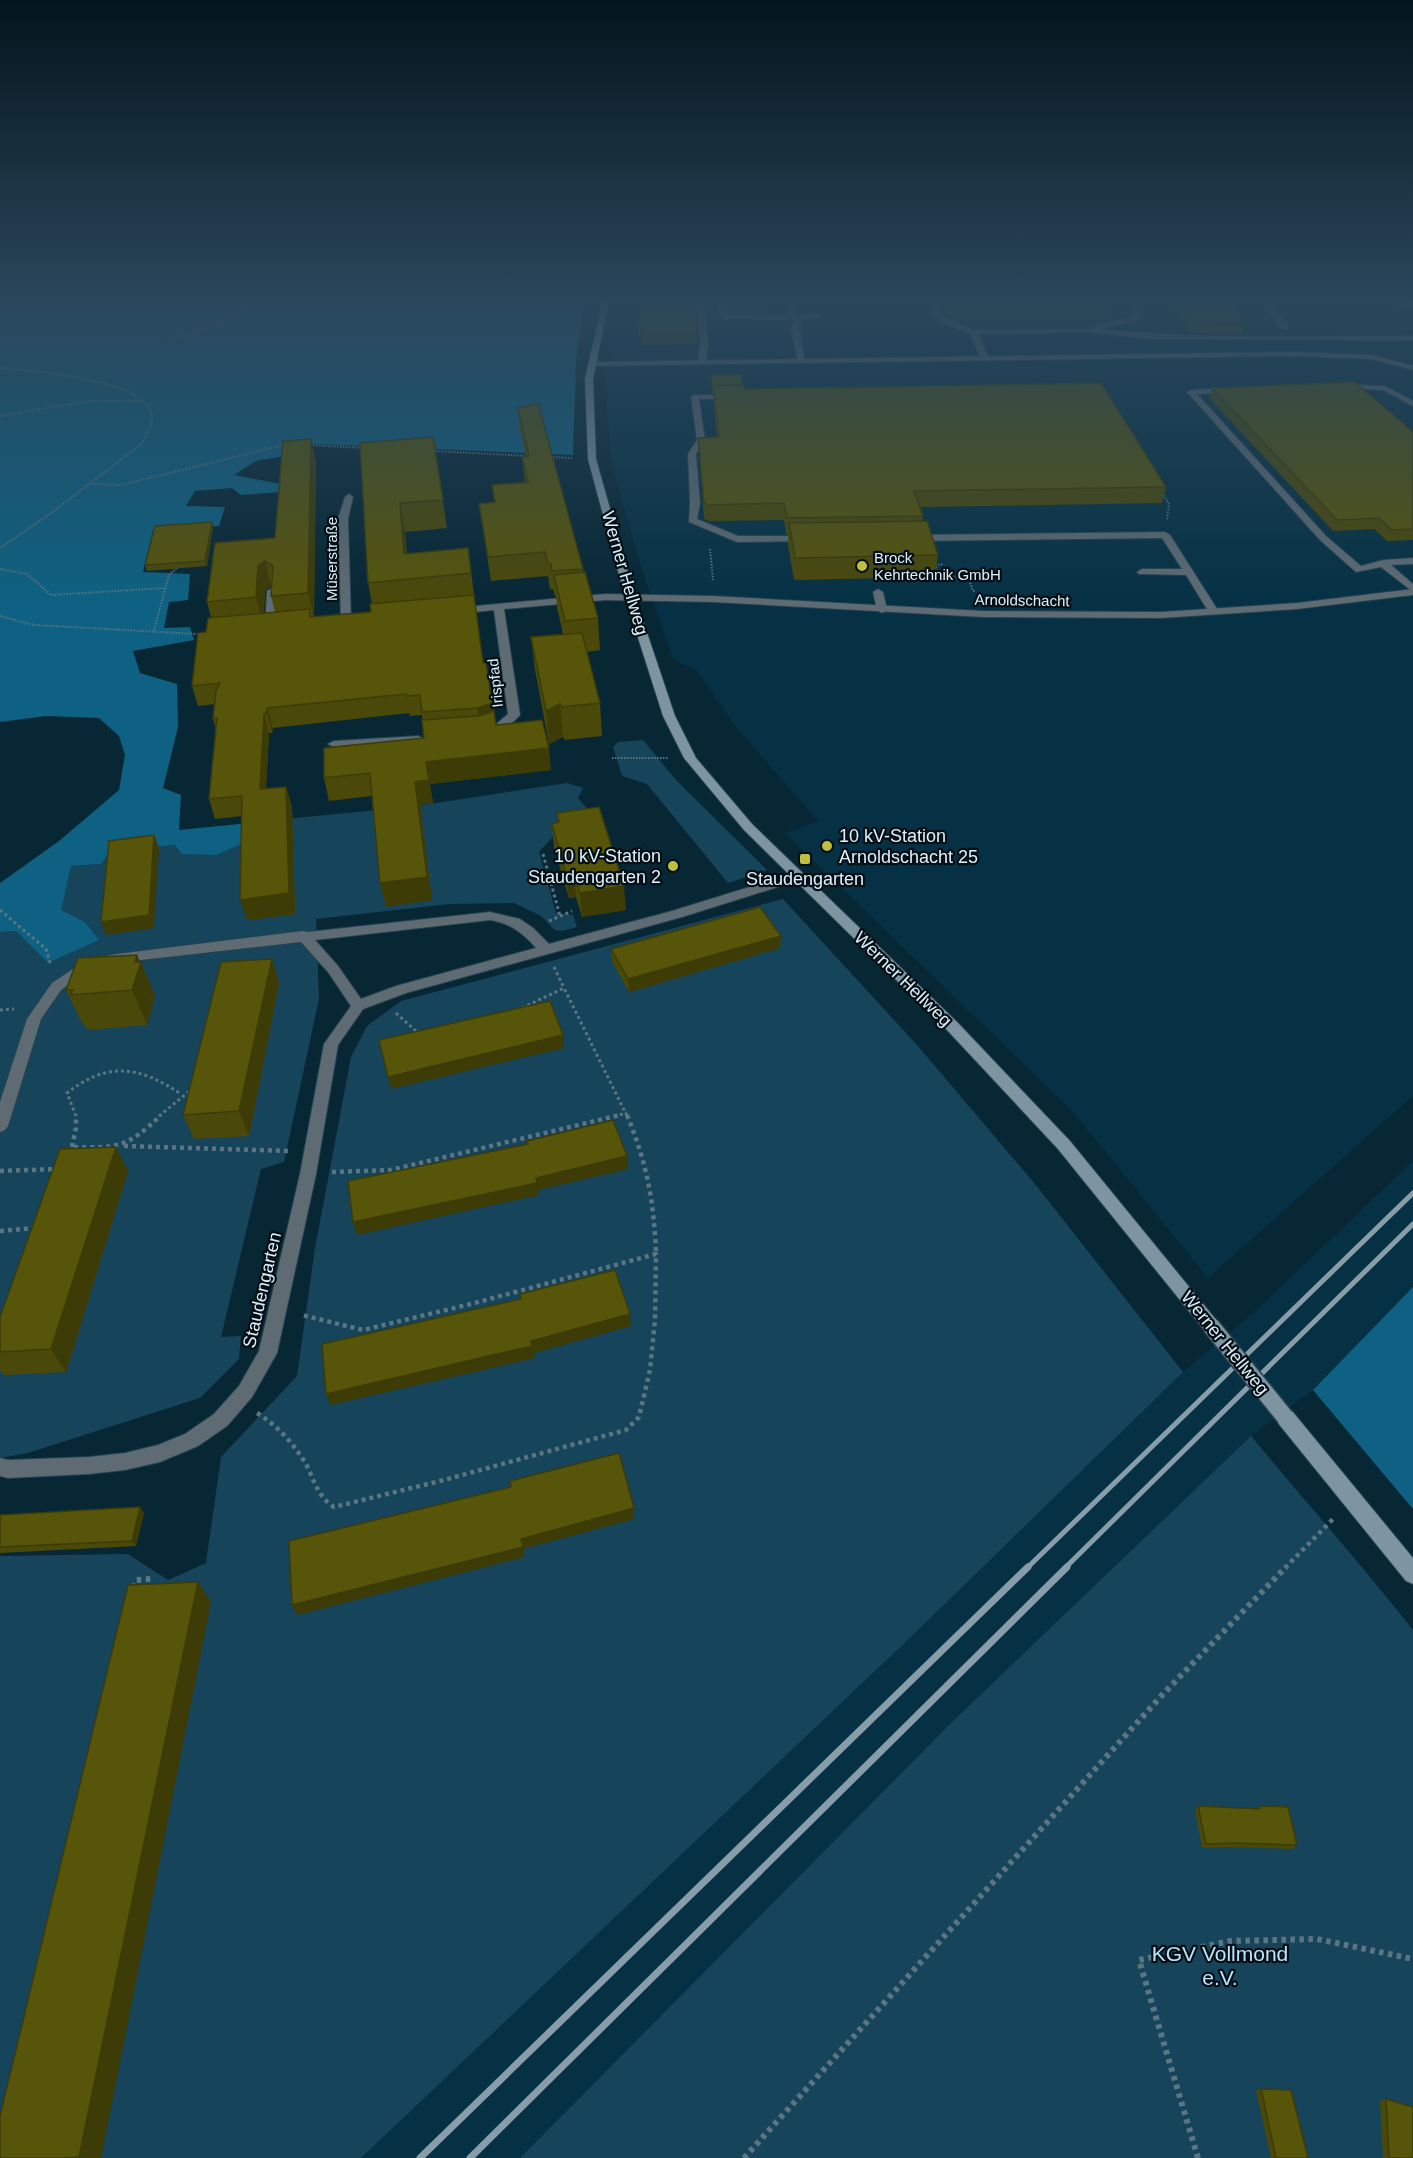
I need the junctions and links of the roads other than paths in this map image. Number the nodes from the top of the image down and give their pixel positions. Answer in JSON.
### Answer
{"nodes":[{"id":1,"x":589,"y":401,"type":"edge"},
{"id":2,"x":695,"y":401,"type":"edge"},
{"id":3,"x":1199,"y":401,"type":"edge"},
{"id":4,"x":349,"y":497,"type":"dead end"},
{"id":5,"x":904,"y":538,"type":"edge"},
{"id":6,"x":814,"y":539,"type":"edge"},
{"id":7,"x":1413,"y":561,"type":"edge"},
{"id":8,"x":1383,"y":563,"type":"junction"},
{"id":9,"x":1142,"y":572,"type":"dead end"},
{"id":10,"x":1188,"y":572,"type":"junction"},
{"id":11,"x":1413,"y":590,"type":"edge"},
{"id":12,"x":272,"y":591,"type":"edge"},
{"id":13,"x":878,"y":592,"type":"dead end"},
{"id":14,"x":630,"y":597,"type":"junction"},
{"id":15,"x":499,"y":607,"type":"junction"},
{"id":16,"x":882,"y":610,"type":"junction"},
{"id":17,"x":443,"y":612,"type":"edge"},
{"id":18,"x":1214,"y":612,"type":"junction"},
{"id":19,"x":334,"y":622,"type":"edge"},
{"id":20,"x":269,"y":628,"type":"edge"},
{"id":21,"x":470,"y":734,"type":"edge"},
{"id":22,"x":427,"y":738,"type":"edge"},
{"id":23,"x":334,"y":744,"type":"edge"},
{"id":24,"x":798,"y":876,"type":"junction"},
{"id":25,"x":303,"y":935,"type":"junction"},
{"id":26,"x":546,"y":950,"type":"junction"},
{"id":27,"x":358,"y":1006,"type":"junction"},
{"id":28,"x":0,"y":1126,"type":"edge"},
{"id":29,"x":0,"y":1467,"type":"edge"},
{"id":30,"x":1413,"y":1574,"type":"edge"}],
"edges":[{"from":1,"to":14,"type":"main road","name":"Werner Hellweg"},
{"from":2,"to":6,"type":"street"},
{"from":3,"to":8,"type":"street"},
{"from":4,"to":19,"type":"street","name":"Müserstraße"},
{"from":5,"to":10,"type":"street"},
{"from":7,"to":8,"type":"street"},
{"from":8,"to":11,"type":"street"},
{"from":9,"to":10,"type":"street"},
{"from":10,"to":18,"type":"street"},
{"from":11,"to":18,"type":"street","name":"Arnoldschacht"},
{"from":12,"to":20,"type":"street"},
{"from":13,"to":16,"type":"street"},
{"from":14,"to":15,"type":"street"},
{"from":14,"to":16,"type":"street","name":"Arnoldschacht"},
{"from":14,"to":24,"type":"main road","name":"Werner Hellweg"},
{"from":15,"to":17,"type":"street"},
{"from":15,"to":21,"type":"street","name":"Irispfad"},
{"from":16,"to":18,"type":"street","name":"Arnoldschacht"},
{"from":22,"to":23,"type":"street"},
{"from":24,"to":26,"type":"street"},
{"from":24,"to":30,"type":"main road","name":"Werner Hellweg","bridge":true},
{"from":25,"to":26,"type":"street"},
{"from":25,"to":27,"type":"street"},
{"from":25,"to":28,"type":"street"},
{"from":26,"to":27,"type":"street"},
{"from":27,"to":29,"type":"street","name":"Staudengarten"}]}
